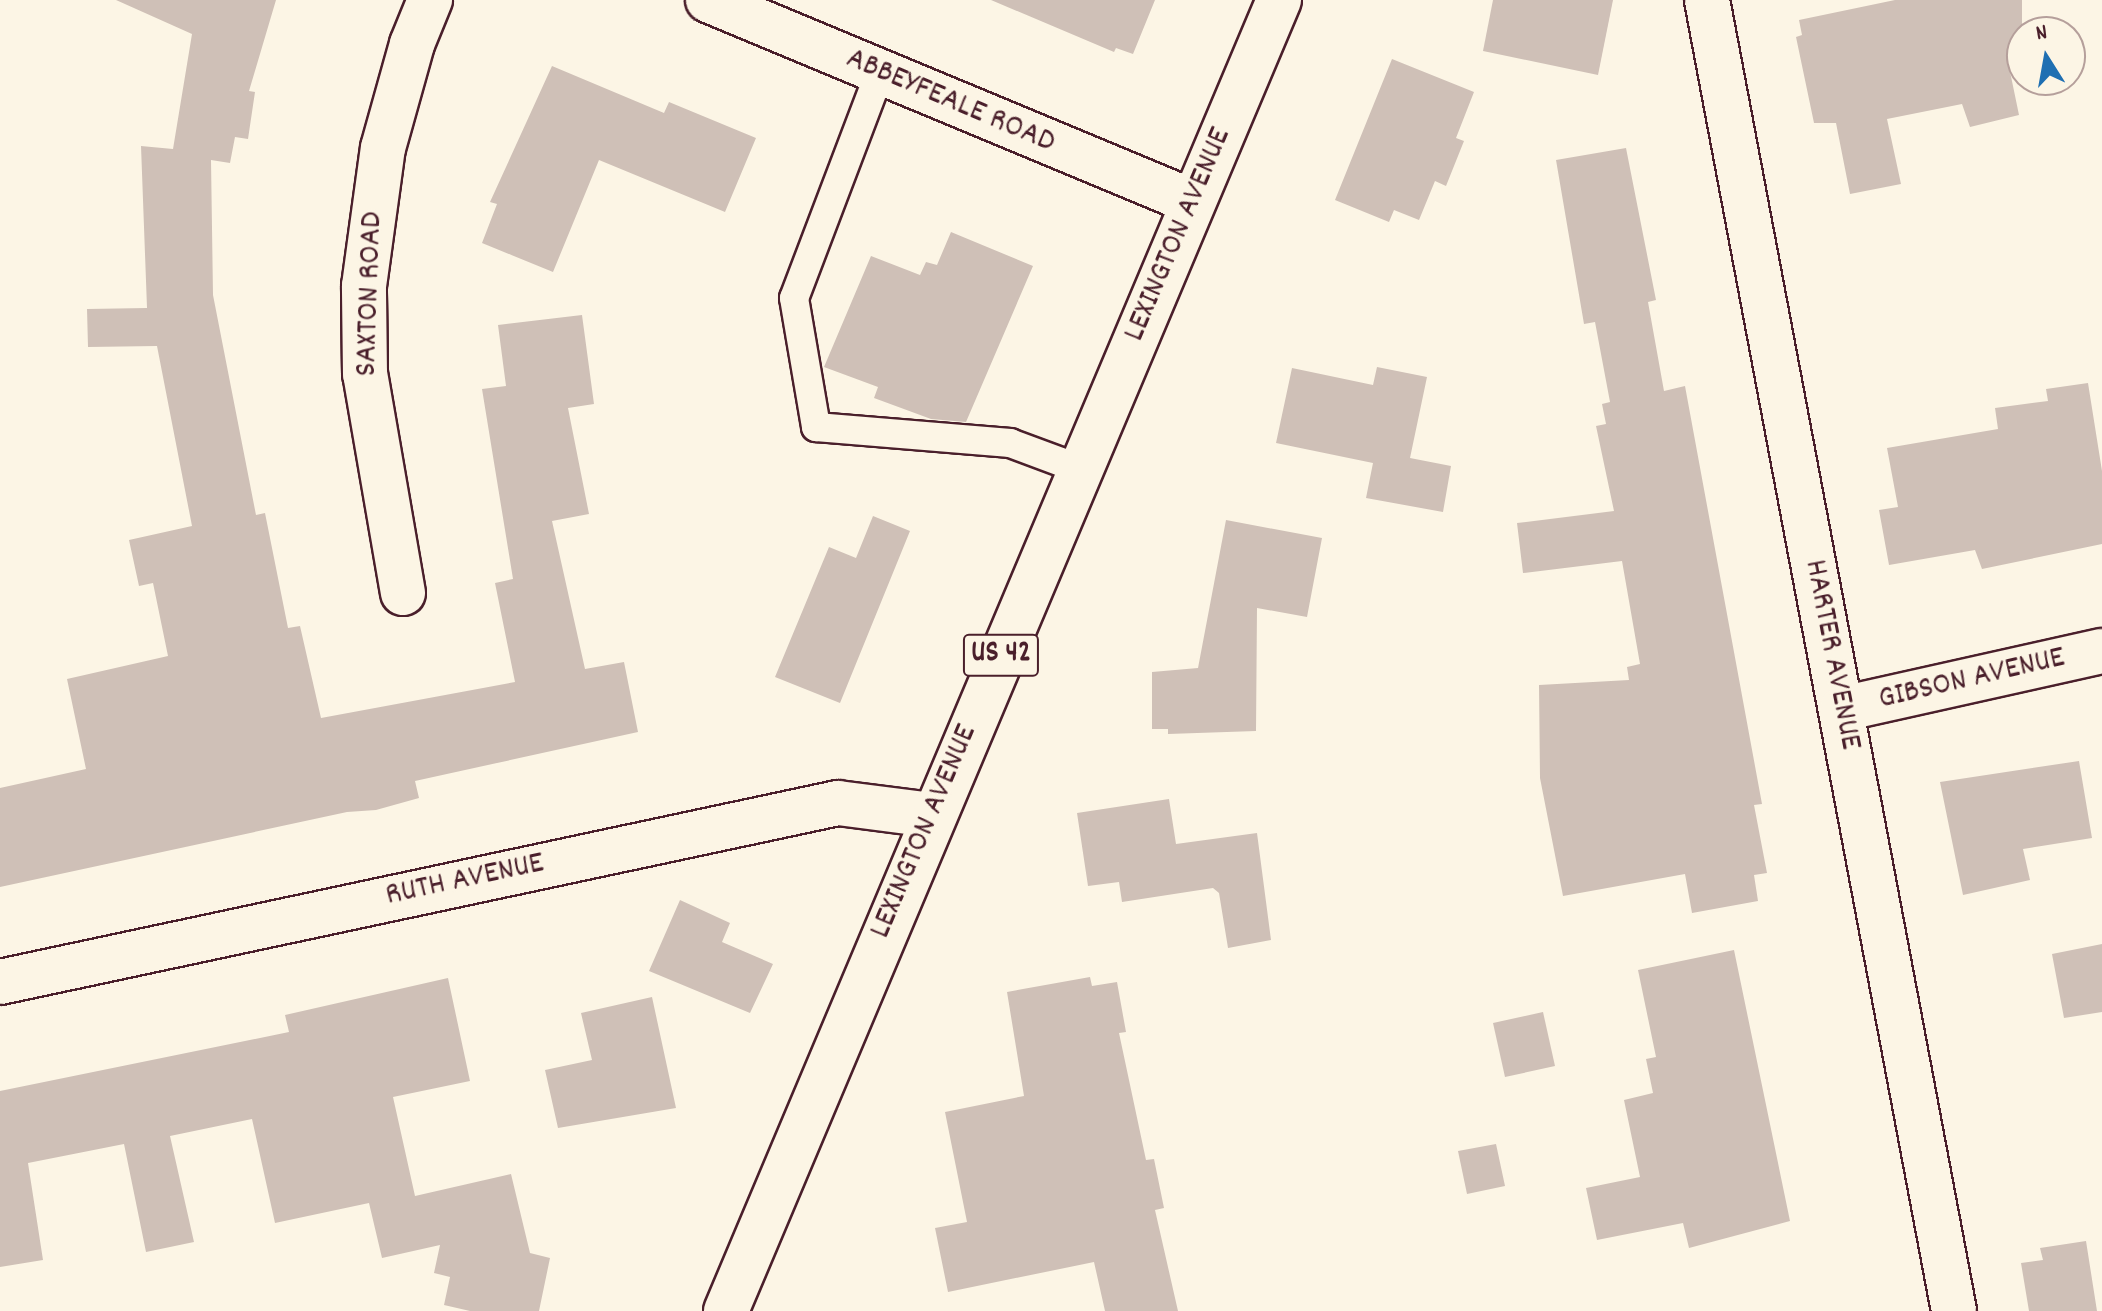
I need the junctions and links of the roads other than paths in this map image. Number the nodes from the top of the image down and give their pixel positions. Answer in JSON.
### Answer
{"nodes":[{"id":1,"x":430,"y":0,"type":"edge"},
{"id":2,"x":708,"y":0,"type":"edge"},
{"id":3,"x":1279,"y":0,"type":"edge"},
{"id":4,"x":1707,"y":0,"type":"edge"},
{"id":5,"x":880,"y":72,"type":"junction"},
{"id":6,"x":1193,"y":202,"type":"junction"},
{"id":7,"x":1080,"y":469,"type":"junction"},
{"id":8,"x":403,"y":593,"type":"dead end"},
{"id":9,"x":2102,"y":651,"type":"edge"},
{"id":10,"x":1842,"y":709,"type":"junction"},
{"id":11,"x":932,"y":815,"type":"junction"},
{"id":12,"x":0,"y":982,"type":"edge"},
{"id":13,"x":726,"y":1311,"type":"edge"},
{"id":14,"x":1954,"y":1311,"type":"edge"}],
"edges":[{"from":1,"to":8,"type":"street","name":"SAXTON ROAD"},
{"from":2,"to":5,"type":"street","name":"ABBEYFEALE ROAD"},
{"from":3,"to":6,"type":"street","name":"LEXINGTON AVENUE","number":"US 42"},
{"from":4,"to":10,"type":"street","name":"HARTER AVENUE"},
{"from":5,"to":6,"type":"street","name":"ABBEYFEALE ROAD"},
{"from":5,"to":7,"type":"lane"},
{"from":6,"to":7,"type":"street","name":"LEXINGTON AVENUE","number":"US 42"},
{"from":7,"to":11,"type":"street","name":"LEXINGTON AVENUE","number":"US 42"},
{"from":9,"to":10,"type":"street","name":"GIBSON AVENUE"},
{"from":10,"to":14,"type":"street","name":"HARTER AVENUE"},
{"from":11,"to":12,"type":"street","name":"RUTH AVENUE"},
{"from":11,"to":13,"type":"street","name":"LEXINGTON AVENUE","number":"US 42"}]}
